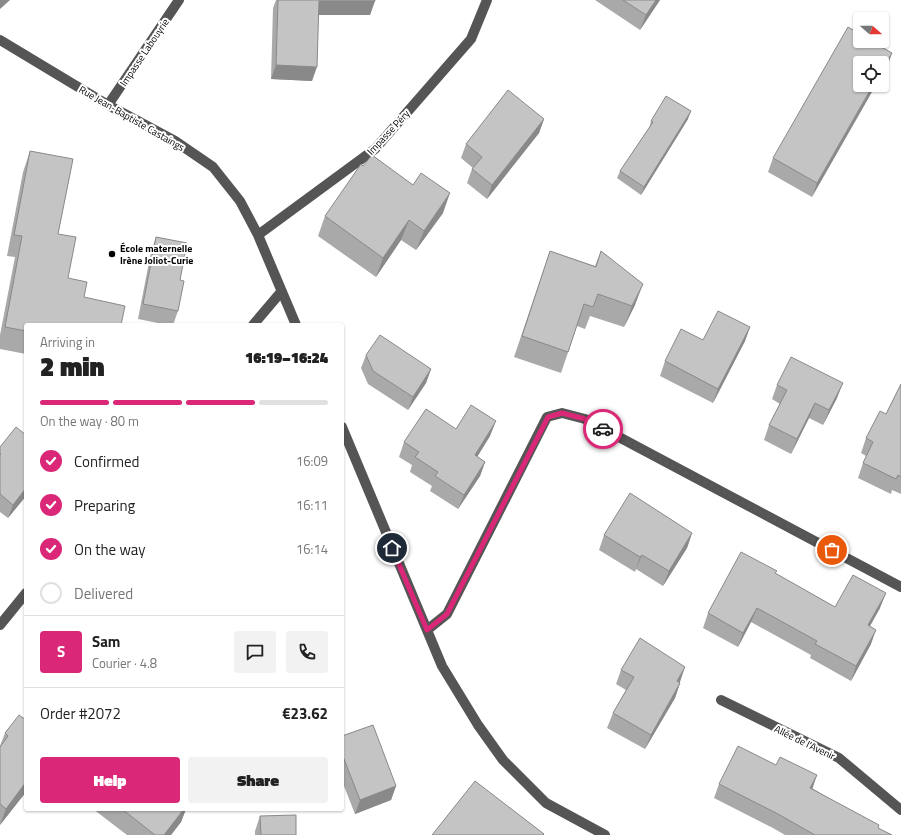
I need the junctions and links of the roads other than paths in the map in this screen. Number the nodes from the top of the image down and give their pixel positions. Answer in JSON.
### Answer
{"nodes":[{"id":1,"x":180,"y":0,"type":"edge"},
{"id":2,"x":487,"y":0,"type":"edge"},
{"id":3,"x":0,"y":40,"type":"edge"},
{"id":4,"x":108,"y":105,"type":"junction"},
{"id":5,"x":258,"y":235,"type":"junction"},
{"id":6,"x":281,"y":292,"type":"junction"},
{"id":7,"x":255,"y":323,"type":"edge"},
{"id":8,"x":295,"y":323,"type":"edge"},
{"id":9,"x":344,"y":432,"type":"edge"},
{"id":10,"x":901,"y":587,"type":"edge"},
{"id":11,"x":24,"y":595,"type":"edge"},
{"id":12,"x":0,"y":625,"type":"edge"},
{"id":13,"x":427,"y":630,"type":"junction"},
{"id":14,"x":721,"y":700,"type":"dead end"},
{"id":15,"x":901,"y":810,"type":"edge"},
{"id":16,"x":605,"y":835,"type":"edge"}],
"edges":[{"from":1,"to":4,"type":"street","name":"Impasse Labouyrie"},
{"from":2,"to":5,"type":"street","name":"Impasse Péry"},
{"from":3,"to":4,"type":"street","name":"Rue Jean-Baptiste Castaings"},
{"from":4,"to":5,"type":"street","name":"Rue Jean-Baptiste Castaings"},
{"from":5,"to":6,"type":"street","name":"Rue Jean-Baptiste Castaings"},
{"from":6,"to":7,"type":"street"},
{"from":6,"to":8,"type":"street","name":"Rue Jean-Baptiste Castaings"},
{"from":9,"to":13,"type":"street"},
{"from":10,"to":13,"type":"street"},
{"from":11,"to":12,"type":"street"},
{"from":13,"to":16,"type":"street"},
{"from":14,"to":15,"type":"street","name":"Allée de l'Avenir"}]}
